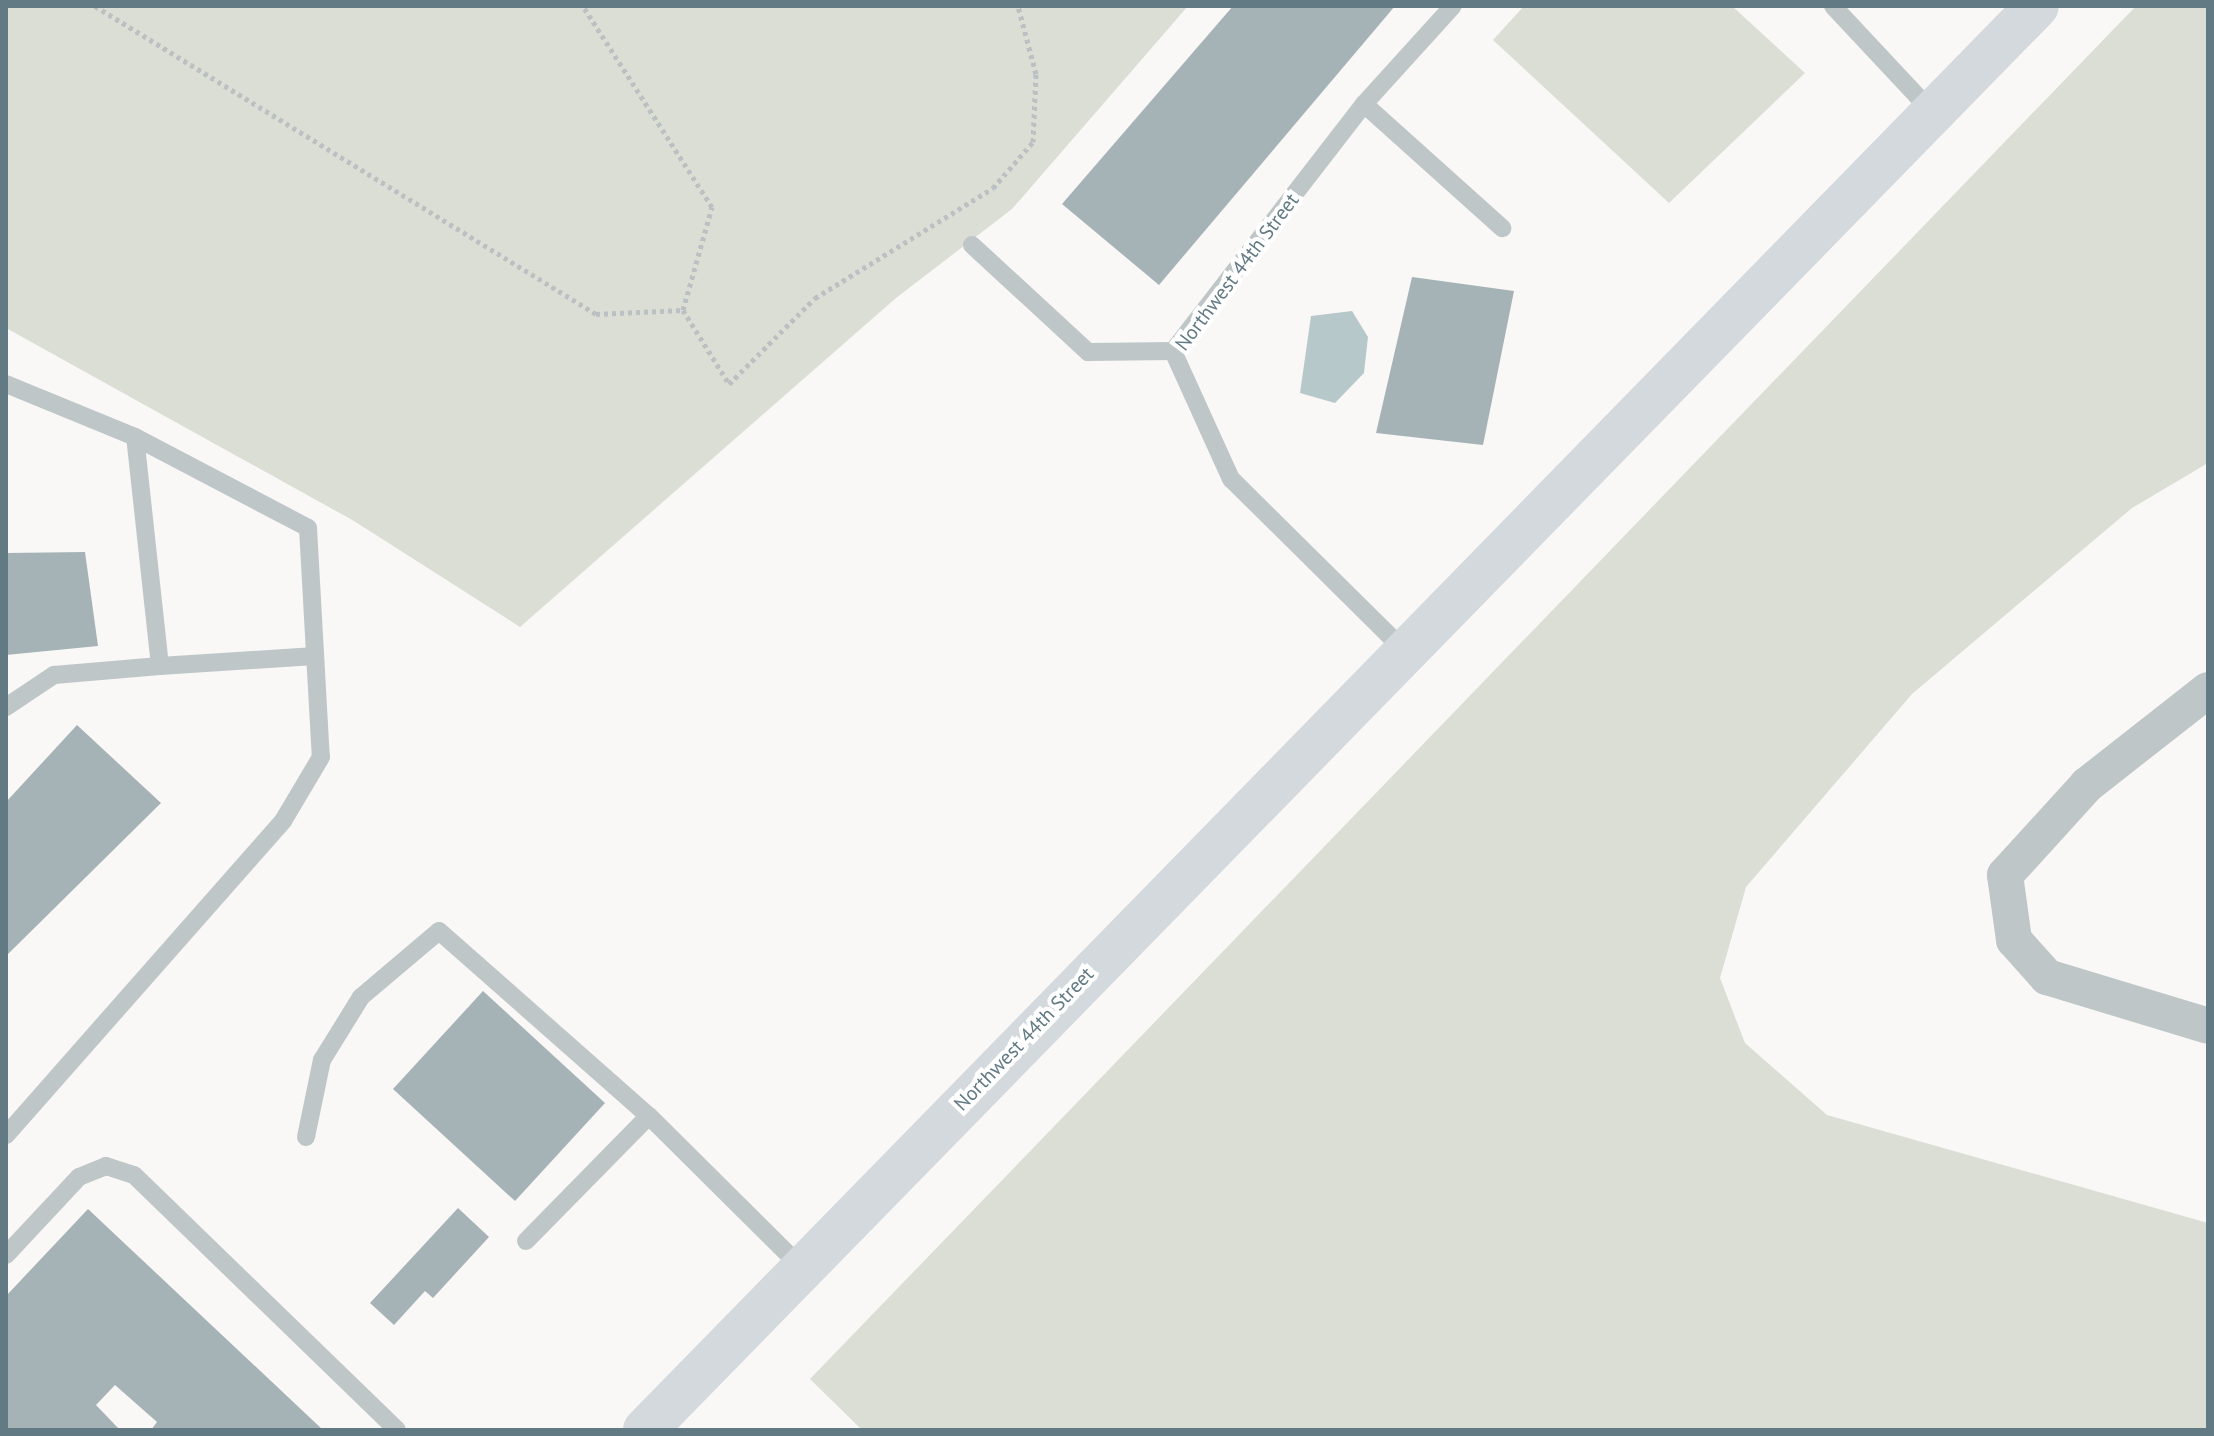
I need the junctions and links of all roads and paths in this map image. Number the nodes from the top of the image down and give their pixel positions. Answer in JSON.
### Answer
{"nodes":[{"id":1,"x":95,"y":6,"type":"edge"},
{"id":2,"x":583,"y":6,"type":"edge"},
{"id":3,"x":1018,"y":6,"type":"edge"},
{"id":4,"x":1453,"y":6,"type":"edge"},
{"id":5,"x":1833,"y":6,"type":"edge"},
{"id":6,"x":2037,"y":6,"type":"edge"},
{"id":7,"x":1364,"y":104,"type":"junction"},
{"id":8,"x":1933,"y":113,"type":"junction"},
{"id":9,"x":1502,"y":228,"type":"dead end"},
{"id":10,"x":972,"y":245,"type":"dead end"},
{"id":11,"x":683,"y":310,"type":"junction"},
{"id":12,"x":1173,"y":351,"type":"junction"},
{"id":13,"x":6,"y":384,"type":"edge"},
{"id":14,"x":135,"y":437,"type":"junction"},
{"id":15,"x":1407,"y":653,"type":"junction"},
{"id":16,"x":315,"y":656,"type":"junction"},
{"id":17,"x":160,"y":666,"type":"junction"},
{"id":18,"x":2208,"y":690,"type":"edge"},
{"id":19,"x":6,"y":707,"type":"edge"},
{"id":20,"x":2208,"y":1026,"type":"edge"},
{"id":21,"x":649,"y":1116,"type":"junction"},
{"id":22,"x":6,"y":1135,"type":"edge"},
{"id":23,"x":306,"y":1137,"type":"dead end"},
{"id":24,"x":526,"y":1241,"type":"dead end"},
{"id":25,"x":6,"y":1255,"type":"edge"},
{"id":26,"x":802,"y":1268,"type":"junction"},
{"id":27,"x":397,"y":1430,"type":"edge"},
{"id":28,"x":645,"y":1430,"type":"edge"}],
"edges":[{"from":1,"to":11,"type":"path"},
{"from":2,"to":11,"type":"path"},
{"from":3,"to":11,"type":"path"},
{"from":4,"to":7,"type":"lane","name":"Northwest 44th Street"},
{"from":5,"to":8,"type":"lane"},
{"from":6,"to":8,"type":"street","name":"Northwest 44th Street"},
{"from":7,"to":9,"type":"lane"},
{"from":7,"to":12,"type":"lane","name":"Northwest 44th Street"},
{"from":8,"to":15,"type":"street","name":"Northwest 44th Street"},
{"from":10,"to":12,"type":"lane"},
{"from":12,"to":15,"type":"lane","name":"Northwest 44th Street"},
{"from":13,"to":14,"type":"lane"},
{"from":14,"to":16,"type":"lane"},
{"from":14,"to":17,"type":"lane"},
{"from":15,"to":26,"type":"street","name":"Northwest 44th Street"},
{"from":16,"to":17,"type":"lane"},
{"from":16,"to":22,"type":"lane"},
{"from":17,"to":19,"type":"lane"},
{"from":18,"to":20,"type":"street"},
{"from":21,"to":23,"type":"lane"},
{"from":21,"to":24,"type":"lane"},
{"from":21,"to":26,"type":"lane"},
{"from":25,"to":27,"type":"lane"},
{"from":26,"to":28,"type":"street","name":"Northwest 44th Street"}]}
